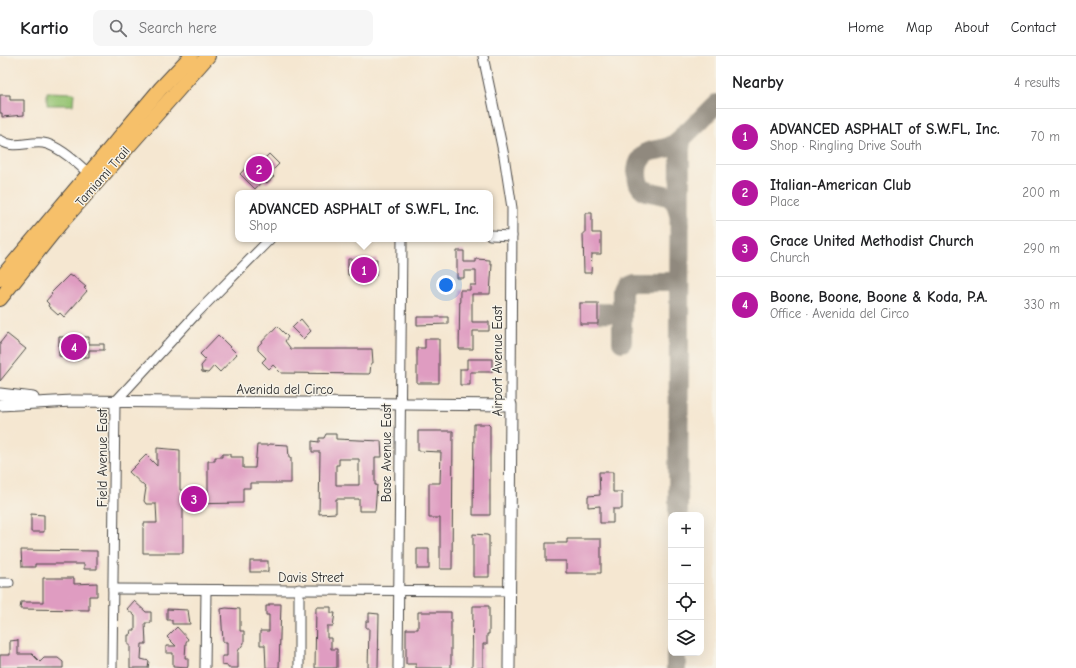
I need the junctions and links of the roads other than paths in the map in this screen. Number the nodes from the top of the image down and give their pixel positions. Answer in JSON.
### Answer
{"nodes":[{"id":1,"x":191,"y":56,"type":"edge"},
{"id":2,"x":208,"y":56,"type":"edge"},
{"id":3,"x":483,"y":56,"type":"edge"},
{"id":4,"x":0,"y":140,"type":"edge"},
{"id":5,"x":93,"y":178,"type":"junction"},
{"id":6,"x":493,"y":235,"type":"edge"},
{"id":7,"x":512,"y":236,"type":"junction"},
{"id":8,"x":267,"y":242,"type":"edge"},
{"id":9,"x":402,"y":242,"type":"edge"},
{"id":10,"x":0,"y":279,"type":"edge"},
{"id":11,"x":0,"y":299,"type":"edge"},
{"id":12,"x":0,"y":394,"type":"edge"},
{"id":13,"x":59,"y":401,"type":"junction"},
{"id":14,"x":115,"y":402,"type":"junction"},
{"id":15,"x":400,"y":404,"type":"junction"},
{"id":16,"x":0,"y":405,"type":"edge"},
{"id":17,"x":511,"y":405,"type":"junction"},
{"id":18,"x":113,"y":589,"type":"junction"},
{"id":19,"x":206,"y":590,"type":"junction"},
{"id":20,"x":299,"y":590,"type":"junction"},
{"id":21,"x":399,"y":590,"type":"junction"},
{"id":22,"x":509,"y":591,"type":"junction"},
{"id":23,"x":112,"y":668,"type":"edge"},
{"id":24,"x":205,"y":668,"type":"edge"},
{"id":25,"x":299,"y":668,"type":"edge"},
{"id":26,"x":398,"y":668,"type":"edge"},
{"id":27,"x":509,"y":668,"type":"edge"}],
"edges":[{"from":1,"to":5,"type":"main road","name":"Tamiami Trail"},
{"from":2,"to":5,"type":"main road","name":"Tamiami Trail"},
{"from":3,"to":7,"type":"street","name":"Airport Avenue East"},
{"from":4,"to":5,"type":"street"},
{"from":5,"to":10,"type":"main road","name":"Tamiami Trail"},
{"from":5,"to":11,"type":"main road","name":"Tamiami Trail"},
{"from":6,"to":7,"type":"street"},
{"from":7,"to":17,"type":"street","name":"Airport Avenue East"},
{"from":8,"to":14,"type":"street","name":"Field Avenue East"},
{"from":9,"to":15,"type":"street","name":"Base Avenue East"},
{"from":12,"to":13,"type":"street","name":"Avenida del Circo"},
{"from":13,"to":14,"type":"street","name":"Avenida del Circo"},
{"from":13,"to":16,"type":"street","name":"Avenida del Circo"},
{"from":14,"to":15,"type":"street","name":"Avenida del Circo"},
{"from":14,"to":18,"type":"street","name":"Field Avenue East"},
{"from":15,"to":17,"type":"street","name":"Avenida del Circo"},
{"from":15,"to":21,"type":"street","name":"Base Avenue East"},
{"from":17,"to":22,"type":"street","name":"Airport Avenue East"},
{"from":18,"to":19,"type":"street","name":"Davis Street"},
{"from":18,"to":23,"type":"street","name":"Field Avenue East"},
{"from":19,"to":20,"type":"street","name":"Davis Street"},
{"from":19,"to":24,"type":"street"},
{"from":20,"to":21,"type":"street","name":"Davis Street"},
{"from":20,"to":25,"type":"street"},
{"from":21,"to":22,"type":"street","name":"Davis Street"},
{"from":21,"to":26,"type":"street","name":"Base Avenue East"},
{"from":22,"to":27,"type":"street","name":"Airport Avenue East"}]}
